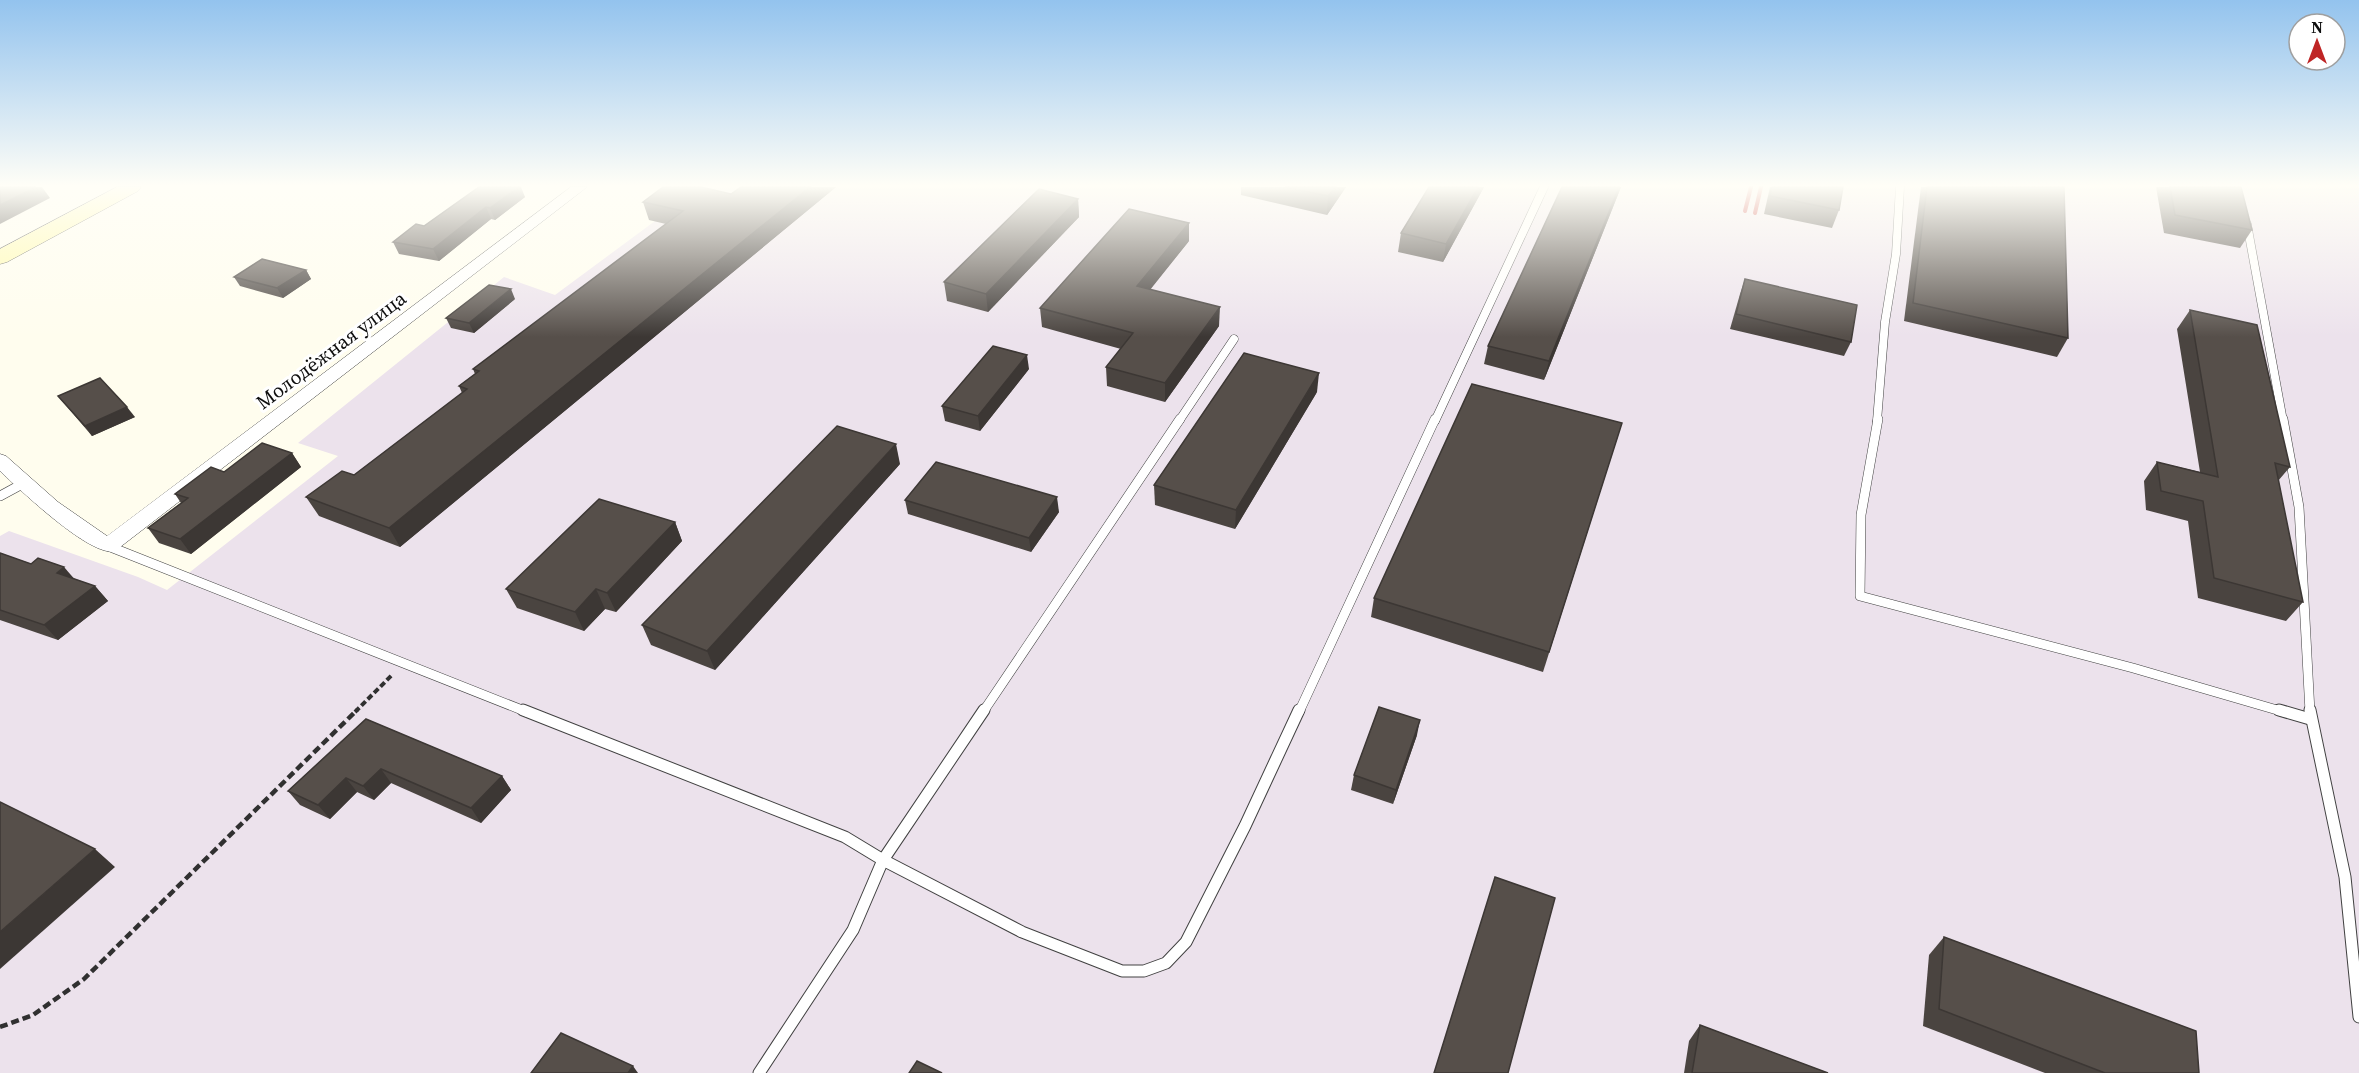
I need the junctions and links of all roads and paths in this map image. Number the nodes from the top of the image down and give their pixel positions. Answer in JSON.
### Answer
{"nodes":[{"id":1,"x":38,"y":237,"type":"edge"},
{"id":2,"x":514,"y":237,"type":"edge"},
{"id":3,"x":1521,"y":237,"type":"edge"},
{"id":4,"x":1897,"y":237,"type":"edge"},
{"id":5,"x":2249,"y":237,"type":"edge"},
{"id":6,"x":0,"y":258,"type":"edge"},
{"id":7,"x":1234,"y":339,"type":"dead end"},
{"id":8,"x":0,"y":460,"type":"edge"},
{"id":9,"x":24,"y":483,"type":"junction"},
{"id":10,"x":0,"y":496,"type":"edge"},
{"id":11,"x":108,"y":546,"type":"junction"},
{"id":12,"x":404,"y":663,"type":"junction"},
{"id":13,"x":2310,"y":719,"type":"junction"},
{"id":14,"x":883,"y":860,"type":"junction"},
{"id":15,"x":2359,"y":1017,"type":"edge"},
{"id":16,"x":0,"y":1027,"type":"edge"},
{"id":17,"x":759,"y":1073,"type":"edge"}],
"edges":[{"from":1,"to":6,"type":"main road"},
{"from":2,"to":11,"type":"street","name":"Молодёжная улица"},
{"from":3,"to":14,"type":"lane"},
{"from":4,"to":13,"type":"lane"},
{"from":5,"to":13,"type":"lane"},
{"from":7,"to":14,"type":"lane"},
{"from":8,"to":9,"type":"street"},
{"from":9,"to":10,"type":"lane"},
{"from":9,"to":11,"type":"street"},
{"from":11,"to":12,"type":"lane"},
{"from":12,"to":14,"type":"lane"},
{"from":12,"to":16,"type":"path"},
{"from":13,"to":15,"type":"lane"},
{"from":14,"to":17,"type":"lane"}]}
